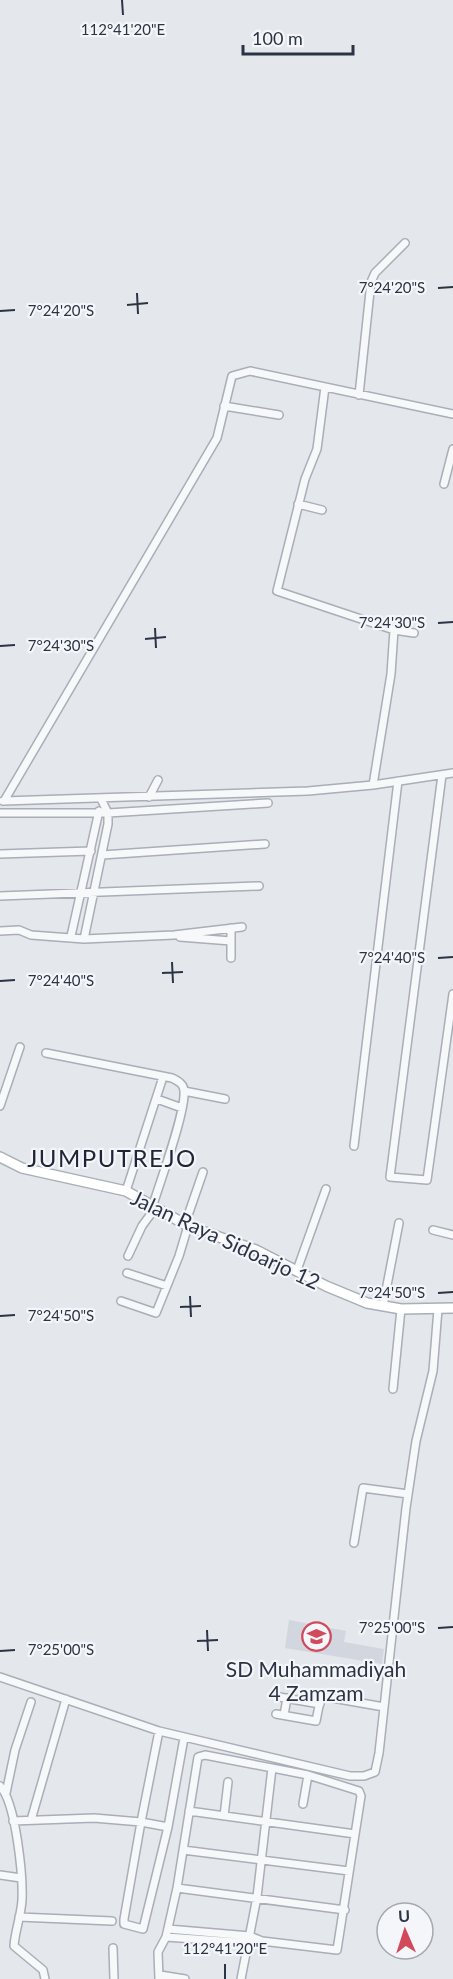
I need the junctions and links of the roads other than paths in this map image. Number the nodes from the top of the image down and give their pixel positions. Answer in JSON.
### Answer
{"nodes":[{"id":1,"x":405,"y":243,"type":"dead end"},
{"id":2,"x":325,"y":387,"type":"junction"},
{"id":3,"x":360,"y":394,"type":"junction"},
{"id":4,"x":224,"y":406,"type":"junction"},
{"id":5,"x":453,"y":414,"type":"edge"},
{"id":6,"x":279,"y":415,"type":"dead end"},
{"id":7,"x":453,"y":449,"type":"edge"},
{"id":8,"x":444,"y":484,"type":"dead end"},
{"id":9,"x":298,"y":504,"type":"junction"},
{"id":10,"x":322,"y":510,"type":"dead end"},
{"id":11,"x":394,"y":630,"type":"junction"},
{"id":12,"x":414,"y":633,"type":"dead end"},
{"id":13,"x":453,"y":773,"type":"edge"},
{"id":14,"x":442,"y":775,"type":"junction"},
{"id":15,"x":158,"y":780,"type":"dead end"},
{"id":16,"x":398,"y":781,"type":"junction"},
{"id":17,"x":373,"y":785,"type":"junction"},
{"id":18,"x":149,"y":797,"type":"junction"},
{"id":19,"x":2,"y":801,"type":"edge"},
{"id":20,"x":101,"y":803,"type":"junction"},
{"id":21,"x":268,"y":803,"type":"dead end"},
{"id":22,"x":0,"y":813,"type":"edge"},
{"id":23,"x":108,"y":813,"type":"junction"},
{"id":24,"x":97,"y":814,"type":"junction"},
{"id":25,"x":265,"y":844,"type":"dead end"},
{"id":26,"x":91,"y":852,"type":"junction"},
{"id":27,"x":0,"y":854,"type":"edge"},
{"id":28,"x":102,"y":855,"type":"junction"},
{"id":29,"x":259,"y":886,"type":"dead end"},
{"id":30,"x":81,"y":893,"type":"junction"},
{"id":31,"x":92,"y":894,"type":"junction"},
{"id":32,"x":0,"y":896,"type":"edge"},
{"id":33,"x":242,"y":927,"type":"dead end"},
{"id":34,"x":231,"y":928,"type":"junction"},
{"id":35,"x":0,"y":930,"type":"edge"},
{"id":36,"x":174,"y":935,"type":"junction"},
{"id":37,"x":71,"y":936,"type":"junction"},
{"id":38,"x":84,"y":939,"type":"junction"},
{"id":39,"x":231,"y":941,"type":"junction"},
{"id":40,"x":231,"y":958,"type":"dead end"},
{"id":41,"x":453,"y":994,"type":"edge"},
{"id":42,"x":20,"y":1047,"type":"dead end"},
{"id":43,"x":46,"y":1053,"type":"dead end"},
{"id":44,"x":163,"y":1077,"type":"junction"},
{"id":45,"x":184,"y":1091,"type":"junction"},
{"id":46,"x":157,"y":1099,"type":"junction"},
{"id":47,"x":225,"y":1099,"type":"dead end"},
{"id":48,"x":0,"y":1106,"type":"edge"},
{"id":49,"x":182,"y":1108,"type":"junction"},
{"id":50,"x":354,"y":1146,"type":"dead end"},
{"id":51,"x":0,"y":1157,"type":"edge"},
{"id":52,"x":203,"y":1172,"type":"dead end"},
{"id":53,"x":326,"y":1189,"type":"dead end"},
{"id":54,"x":126,"y":1191,"type":"junction"},
{"id":55,"x":154,"y":1209,"type":"junction"},
{"id":56,"x":399,"y":1223,"type":"dead end"},
{"id":57,"x":186,"y":1229,"type":"junction"},
{"id":58,"x":433,"y":1230,"type":"dead end"},
{"id":59,"x":453,"y":1235,"type":"edge"},
{"id":60,"x":128,"y":1256,"type":"dead end"},
{"id":61,"x":297,"y":1270,"type":"junction"},
{"id":62,"x":127,"y":1272,"type":"dead end"},
{"id":63,"x":167,"y":1286,"type":"junction"},
{"id":64,"x":121,"y":1301,"type":"dead end"},
{"id":65,"x":383,"y":1306,"type":"junction"},
{"id":66,"x":453,"y":1308,"type":"edge"},
{"id":67,"x":401,"y":1309,"type":"junction"},
{"id":68,"x":438,"y":1311,"type":"junction"},
{"id":69,"x":393,"y":1389,"type":"dead end"},
{"id":70,"x":408,"y":1494,"type":"junction"},
{"id":71,"x":354,"y":1543,"type":"dead end"},
{"id":72,"x":0,"y":1677,"type":"edge"},
{"id":73,"x":279,"y":1697,"type":"dead end"},
{"id":74,"x":287,"y":1698,"type":"junction"},
{"id":75,"x":66,"y":1699,"type":"junction"},
{"id":76,"x":31,"y":1702,"type":"dead end"},
{"id":77,"x":320,"y":1704,"type":"junction"},
{"id":78,"x":384,"y":1707,"type":"junction"},
{"id":79,"x":158,"y":1736,"type":"junction"},
{"id":80,"x":184,"y":1738,"type":"junction"},
{"id":81,"x":272,"y":1768,"type":"junction"},
{"id":82,"x":308,"y":1775,"type":"junction"},
{"id":83,"x":228,"y":1782,"type":"dead end"},
{"id":84,"x":0,"y":1786,"type":"edge"},
{"id":85,"x":6,"y":1793,"type":"junction"},
{"id":86,"x":303,"y":1804,"type":"dead end"},
{"id":87,"x":189,"y":1811,"type":"junction"},
{"id":88,"x":224,"y":1816,"type":"junction"},
{"id":89,"x":31,"y":1820,"type":"junction"},
{"id":90,"x":13,"y":1821,"type":"junction"},
{"id":91,"x":136,"y":1822,"type":"junction"},
{"id":92,"x":267,"y":1822,"type":"junction"},
{"id":93,"x":168,"y":1827,"type":"junction"},
{"id":94,"x":355,"y":1834,"type":"junction"},
{"id":95,"x":183,"y":1850,"type":"junction"},
{"id":96,"x":262,"y":1860,"type":"junction"},
{"id":97,"x":350,"y":1871,"type":"junction"},
{"id":98,"x":0,"y":1875,"type":"edge"},
{"id":99,"x":21,"y":1878,"type":"junction"},
{"id":100,"x":177,"y":1888,"type":"junction"},
{"id":101,"x":257,"y":1897,"type":"junction"},
{"id":102,"x":345,"y":1910,"type":"junction"},
{"id":103,"x":19,"y":1917,"type":"junction"},
{"id":104,"x":112,"y":1921,"type":"dead end"},
{"id":105,"x":167,"y":1933,"type":"junction"},
{"id":106,"x":250,"y":1936,"type":"junction"},
{"id":107,"x":262,"y":1941,"type":"junction"},
{"id":108,"x":248,"y":1944,"type":"junction"},
{"id":109,"x":113,"y":1948,"type":"dead end"},
{"id":110,"x":160,"y":1977,"type":"edge"},
{"id":111,"x":45,"y":1979,"type":"edge"},
{"id":112,"x":114,"y":1979,"type":"edge"},
{"id":113,"x":184,"y":1979,"type":"edge"},
{"id":114,"x":241,"y":1979,"type":"edge"},
{"id":115,"x":246,"y":1979,"type":"edge"}],
"edges":[{"from":1,"to":3,"type":"street"},
{"from":2,"to":3,"type":"street"},
{"from":2,"to":4,"type":"street"},
{"from":2,"to":9,"type":"street"},
{"from":3,"to":5,"type":"street"},
{"from":4,"to":6,"type":"street"},
{"from":4,"to":19,"type":"street"},
{"from":7,"to":8,"type":"street"},
{"from":9,"to":10,"type":"street"},
{"from":9,"to":11,"type":"street"},
{"from":11,"to":12,"type":"street"},
{"from":11,"to":17,"type":"street"},
{"from":13,"to":14,"type":"street"},
{"from":14,"to":16,"type":"street"},
{"from":14,"to":41,"type":"street"},
{"from":15,"to":18,"type":"street"},
{"from":16,"to":17,"type":"street"},
{"from":16,"to":50,"type":"street"},
{"from":17,"to":18,"type":"street"},
{"from":18,"to":20,"type":"street"},
{"from":19,"to":20,"type":"street"},
{"from":20,"to":23,"type":"street"},
{"from":20,"to":24,"type":"street"},
{"from":21,"to":23,"type":"street"},
{"from":22,"to":24,"type":"street"},
{"from":23,"to":24,"type":"street"},
{"from":23,"to":28,"type":"street"},
{"from":24,"to":26,"type":"street"},
{"from":25,"to":28,"type":"street"},
{"from":26,"to":27,"type":"street"},
{"from":26,"to":30,"type":"street"},
{"from":28,"to":31,"type":"street"},
{"from":29,"to":31,"type":"street"},
{"from":30,"to":31,"type":"street"},
{"from":30,"to":32,"type":"street"},
{"from":30,"to":37,"type":"street"},
{"from":31,"to":38,"type":"street"},
{"from":33,"to":34,"type":"street"},
{"from":34,"to":36,"type":"street"},
{"from":34,"to":39,"type":"street"},
{"from":35,"to":37,"type":"street"},
{"from":36,"to":38,"type":"street"},
{"from":36,"to":39,"type":"street"},
{"from":37,"to":38,"type":"street"},
{"from":39,"to":40,"type":"street"},
{"from":42,"to":48,"type":"street"},
{"from":43,"to":44,"type":"street"},
{"from":44,"to":45,"type":"street"},
{"from":44,"to":46,"type":"street"},
{"from":45,"to":47,"type":"street"},
{"from":45,"to":49,"type":"street"},
{"from":46,"to":49,"type":"street"},
{"from":46,"to":54,"type":"street"},
{"from":49,"to":55,"type":"street"},
{"from":51,"to":54,"type":"main road","name":"Jalan Raya Sidoarjo 12"},
{"from":52,"to":57,"type":"street"},
{"from":53,"to":61,"type":"street"},
{"from":54,"to":55,"type":"main road","name":"Jalan Raya Sidoarjo 12"},
{"from":55,"to":57,"type":"main road","name":"Jalan Raya Sidoarjo 12"},
{"from":55,"to":60,"type":"street"},
{"from":56,"to":65,"type":"street"},
{"from":57,"to":61,"type":"main road","name":"Jalan Raya Sidoarjo 12"},
{"from":57,"to":63,"type":"street"},
{"from":58,"to":59,"type":"street"},
{"from":61,"to":65,"type":"main road","name":"Jalan Raya Sidoarjo 12"},
{"from":62,"to":63,"type":"street"},
{"from":63,"to":64,"type":"street"},
{"from":65,"to":67,"type":"main road","name":"Jalan Raya Sidoarjo 12"},
{"from":66,"to":68,"type":"main road","name":"Jalan Raya Sidoarjo 12"},
{"from":67,"to":68,"type":"main road","name":"Jalan Raya Sidoarjo 12"},
{"from":67,"to":69,"type":"street"},
{"from":68,"to":70,"type":"street"},
{"from":70,"to":71,"type":"street"},
{"from":70,"to":78,"type":"street"},
{"from":72,"to":75,"type":"street"},
{"from":73,"to":74,"type":"street"},
{"from":74,"to":77,"type":"street"},
{"from":74,"to":77,"type":"street"},
{"from":75,"to":79,"type":"street"},
{"from":75,"to":89,"type":"street"},
{"from":76,"to":85,"type":"street"},
{"from":77,"to":78,"type":"street"},
{"from":78,"to":80,"type":"street"},
{"from":79,"to":80,"type":"street"},
{"from":79,"to":91,"type":"street"},
{"from":80,"to":93,"type":"street"},
{"from":81,"to":82,"type":"street"},
{"from":81,"to":87,"type":"street"},
{"from":81,"to":92,"type":"street"},
{"from":82,"to":86,"type":"street"},
{"from":82,"to":94,"type":"street"},
{"from":83,"to":88,"type":"street"},
{"from":84,"to":85,"type":"street"},
{"from":85,"to":90,"type":"street"},
{"from":87,"to":88,"type":"street"},
{"from":87,"to":95,"type":"street"},
{"from":88,"to":92,"type":"street"},
{"from":89,"to":90,"type":"street"},
{"from":89,"to":91,"type":"street"},
{"from":90,"to":99,"type":"street"},
{"from":91,"to":93,"type":"street"},
{"from":91,"to":93,"type":"street"},
{"from":92,"to":94,"type":"street"},
{"from":92,"to":96,"type":"street"},
{"from":94,"to":97,"type":"street"},
{"from":95,"to":96,"type":"street"},
{"from":95,"to":100,"type":"street"},
{"from":96,"to":97,"type":"street"},
{"from":96,"to":101,"type":"street"},
{"from":97,"to":102,"type":"street"},
{"from":98,"to":99,"type":"street"},
{"from":99,"to":103,"type":"street"},
{"from":100,"to":101,"type":"street"},
{"from":100,"to":105,"type":"street"},
{"from":101,"to":102,"type":"street"},
{"from":101,"to":106,"type":"street"},
{"from":102,"to":107,"type":"street"},
{"from":103,"to":104,"type":"street"},
{"from":103,"to":111,"type":"street"},
{"from":105,"to":106,"type":"street"},
{"from":105,"to":108,"type":"street"},
{"from":105,"to":110,"type":"street"},
{"from":106,"to":107,"type":"street"},
{"from":106,"to":108,"type":"street"},
{"from":107,"to":108,"type":"street"},
{"from":108,"to":114,"type":"street"},
{"from":109,"to":112,"type":"street"},
{"from":110,"to":113,"type":"street"},
{"from":114,"to":115,"type":"street"}]}
